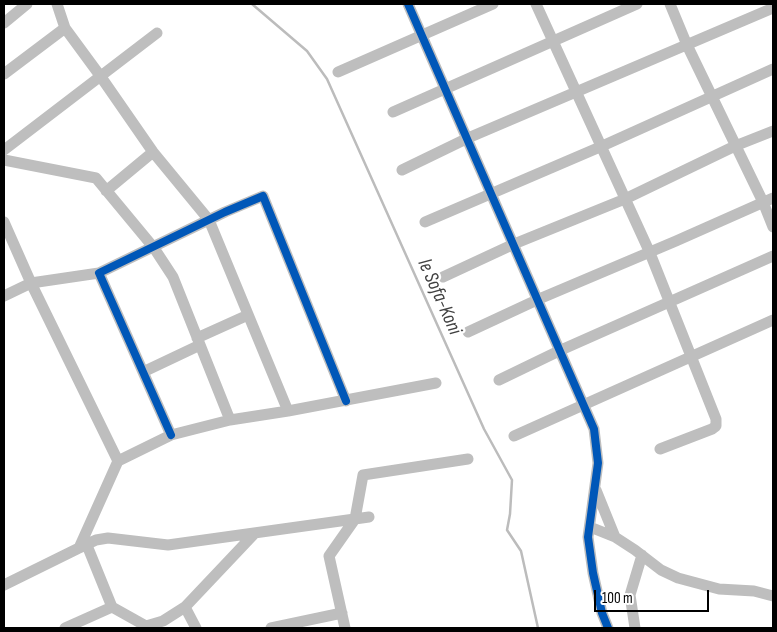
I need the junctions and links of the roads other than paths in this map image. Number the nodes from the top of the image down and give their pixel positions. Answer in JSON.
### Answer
{"nodes":[{"id":1,"x":27,"y":4,"type":"edge"},
{"id":2,"x":57,"y":4,"type":"edge"},
{"id":3,"x":408,"y":4,"type":"edge"},
{"id":4,"x":493,"y":4,"type":"edge"},
{"id":5,"x":536,"y":4,"type":"edge"},
{"id":6,"x":637,"y":4,"type":"edge"},
{"id":7,"x":670,"y":4,"type":"edge"},
{"id":8,"x":773,"y":8,"type":"edge"},
{"id":9,"x":4,"y":23,"type":"edge"},
{"id":10,"x":65,"y":28,"type":"junction"},
{"id":11,"x":157,"y":34,"type":"dead end"},
{"id":12,"x":423,"y":36,"type":"junction"},
{"id":13,"x":552,"y":41,"type":"junction"},
{"id":14,"x":687,"y":45,"type":"junction"},
{"id":15,"x":773,"y":69,"type":"edge"},
{"id":16,"x":338,"y":72,"type":"dead end"},
{"id":17,"x":4,"y":74,"type":"edge"},
{"id":18,"x":101,"y":77,"type":"junction"},
{"id":19,"x":446,"y":87,"type":"junction"},
{"id":20,"x":576,"y":92,"type":"junction"},
{"id":21,"x":711,"y":96,"type":"junction"},
{"id":22,"x":394,"y":112,"type":"dead end"},
{"id":23,"x":773,"y":131,"type":"edge"},
{"id":24,"x":468,"y":138,"type":"junction"},
{"id":25,"x":600,"y":146,"type":"junction"},
{"id":26,"x":735,"y":146,"type":"junction"},
{"id":27,"x":4,"y":150,"type":"edge"},
{"id":28,"x":153,"y":152,"type":"junction"},
{"id":29,"x":4,"y":160,"type":"edge"},
{"id":30,"x":402,"y":170,"type":"dead end"},
{"id":31,"x":106,"y":190,"type":"junction"},
{"id":32,"x":491,"y":192,"type":"junction"},
{"id":33,"x":624,"y":199,"type":"junction"},
{"id":34,"x":768,"y":200,"type":"edge"},
{"id":35,"x":209,"y":220,"type":"junction"},
{"id":36,"x":4,"y":222,"type":"edge"},
{"id":37,"x":425,"y":222,"type":"dead end"},
{"id":38,"x":773,"y":227,"type":"edge"},
{"id":39,"x":514,"y":244,"type":"junction"},
{"id":40,"x":154,"y":248,"type":"junction"},
{"id":41,"x":650,"y":253,"type":"junction"},
{"id":42,"x":773,"y":256,"type":"edge"},
{"id":43,"x":99,"y":274,"type":"junction"},
{"id":44,"x":443,"y":276,"type":"dead end"},
{"id":45,"x":31,"y":283,"type":"junction"},
{"id":46,"x":4,"y":296,"type":"edge"},
{"id":47,"x":539,"y":299,"type":"junction"},
{"id":48,"x":669,"y":303,"type":"junction"},
{"id":49,"x":248,"y":315,"type":"junction"},
{"id":50,"x":773,"y":320,"type":"edge"},
{"id":51,"x":468,"y":332,"type":"dead end"},
{"id":52,"x":199,"y":342,"type":"junction"},
{"id":53,"x":561,"y":350,"type":"junction"},
{"id":54,"x":692,"y":356,"type":"junction"},
{"id":55,"x":143,"y":372,"type":"junction"},
{"id":56,"x":499,"y":380,"type":"dead end"},
{"id":57,"x":436,"y":383,"type":"dead end"},
{"id":58,"x":346,"y":401,"type":"junction"},
{"id":59,"x":585,"y":404,"type":"junction"},
{"id":60,"x":288,"y":411,"type":"junction"},
{"id":61,"x":230,"y":420,"type":"junction"},
{"id":62,"x":171,"y":434,"type":"junction"},
{"id":63,"x":514,"y":436,"type":"dead end"},
{"id":64,"x":660,"y":449,"type":"dead end"},
{"id":65,"x":468,"y":458,"type":"dead end"},
{"id":66,"x":118,"y":462,"type":"junction"},
{"id":67,"x":595,"y":487,"type":"junction"},
{"id":68,"x":369,"y":517,"type":"dead end"},
{"id":69,"x":355,"y":519,"type":"junction"},
{"id":70,"x":590,"y":527,"type":"junction"},
{"id":71,"x":255,"y":532,"type":"junction"},
{"id":72,"x":615,"y":537,"type":"junction"},
{"id":73,"x":83,"y":543,"type":"junction"},
{"id":74,"x":642,"y":555,"type":"junction"},
{"id":75,"x":4,"y":585,"type":"edge"},
{"id":76,"x":773,"y":596,"type":"edge"},
{"id":77,"x":112,"y":607,"type":"junction"},
{"id":78,"x":185,"y":607,"type":"junction"},
{"id":79,"x":342,"y":613,"type":"junction"},
{"id":80,"x":65,"y":628,"type":"edge"},
{"id":81,"x":196,"y":628,"type":"edge"},
{"id":82,"x":271,"y":628,"type":"edge"},
{"id":83,"x":345,"y":628,"type":"edge"},
{"id":84,"x":608,"y":628,"type":"edge"},
{"id":85,"x":635,"y":628,"type":"edge"}],
"edges":[{"from":1,"to":9,"type":"street"},
{"from":2,"to":10,"type":"street"},
{"from":3,"to":12,"type":"street"},
{"from":4,"to":12,"type":"street"},
{"from":5,"to":13,"type":"street"},
{"from":6,"to":13,"type":"street"},
{"from":7,"to":14,"type":"street"},
{"from":8,"to":14,"type":"street"},
{"from":10,"to":17,"type":"street"},
{"from":10,"to":18,"type":"street"},
{"from":11,"to":18,"type":"street"},
{"from":12,"to":16,"type":"street"},
{"from":12,"to":19,"type":"street"},
{"from":13,"to":19,"type":"street"},
{"from":13,"to":20,"type":"street"},
{"from":14,"to":20,"type":"street"},
{"from":14,"to":21,"type":"street"},
{"from":15,"to":21,"type":"street"},
{"from":18,"to":27,"type":"street"},
{"from":18,"to":28,"type":"street"},
{"from":19,"to":22,"type":"street"},
{"from":19,"to":24,"type":"street"},
{"from":20,"to":24,"type":"street"},
{"from":20,"to":25,"type":"street"},
{"from":21,"to":25,"type":"street"},
{"from":21,"to":26,"type":"street"},
{"from":23,"to":26,"type":"street"},
{"from":24,"to":30,"type":"street"},
{"from":24,"to":32,"type":"street"},
{"from":25,"to":32,"type":"street"},
{"from":25,"to":33,"type":"street"},
{"from":26,"to":33,"type":"street"},
{"from":26,"to":34,"type":"street"},
{"from":28,"to":31,"type":"street"},
{"from":28,"to":35,"type":"street"},
{"from":29,"to":31,"type":"street"},
{"from":31,"to":40,"type":"street"},
{"from":32,"to":37,"type":"street"},
{"from":32,"to":39,"type":"street"},
{"from":33,"to":39,"type":"street"},
{"from":33,"to":41,"type":"street"},
{"from":34,"to":38,"type":"street"},
{"from":34,"to":41,"type":"street"},
{"from":35,"to":40,"type":"street"},
{"from":35,"to":49,"type":"street"},
{"from":35,"to":58,"type":"street"},
{"from":36,"to":45,"type":"street"},
{"from":39,"to":44,"type":"street"},
{"from":39,"to":47,"type":"street"},
{"from":40,"to":43,"type":"street"},
{"from":40,"to":52,"type":"street"},
{"from":41,"to":47,"type":"street"},
{"from":41,"to":48,"type":"street"},
{"from":42,"to":48,"type":"street"},
{"from":43,"to":45,"type":"street"},
{"from":43,"to":55,"type":"street"},
{"from":45,"to":46,"type":"street"},
{"from":45,"to":66,"type":"street"},
{"from":47,"to":51,"type":"street"},
{"from":47,"to":53,"type":"street"},
{"from":48,"to":53,"type":"street"},
{"from":48,"to":54,"type":"street"},
{"from":49,"to":52,"type":"street"},
{"from":49,"to":60,"type":"street"},
{"from":50,"to":54,"type":"street"},
{"from":52,"to":55,"type":"street"},
{"from":52,"to":61,"type":"street"},
{"from":53,"to":56,"type":"street"},
{"from":53,"to":59,"type":"street"},
{"from":54,"to":59,"type":"street"},
{"from":54,"to":64,"type":"street"},
{"from":55,"to":62,"type":"street"},
{"from":57,"to":58,"type":"street"},
{"from":58,"to":60,"type":"street"},
{"from":59,"to":63,"type":"street"},
{"from":59,"to":67,"type":"street"},
{"from":60,"to":61,"type":"street"},
{"from":61,"to":62,"type":"street"},
{"from":62,"to":66,"type":"street"},
{"from":65,"to":69,"type":"street"},
{"from":66,"to":73,"type":"street"},
{"from":67,"to":70,"type":"street"},
{"from":67,"to":72,"type":"street"},
{"from":68,"to":69,"type":"street"},
{"from":69,"to":71,"type":"street"},
{"from":69,"to":79,"type":"street"},
{"from":70,"to":72,"type":"street"},
{"from":70,"to":84,"type":"street"},
{"from":71,"to":73,"type":"street"},
{"from":71,"to":78,"type":"street"},
{"from":72,"to":74,"type":"street"},
{"from":73,"to":75,"type":"street"},
{"from":73,"to":77,"type":"street"},
{"from":74,"to":76,"type":"street"},
{"from":74,"to":85,"type":"street"},
{"from":77,"to":78,"type":"street"},
{"from":77,"to":80,"type":"street"},
{"from":78,"to":81,"type":"street"},
{"from":79,"to":82,"type":"street"},
{"from":79,"to":83,"type":"street"}]}
